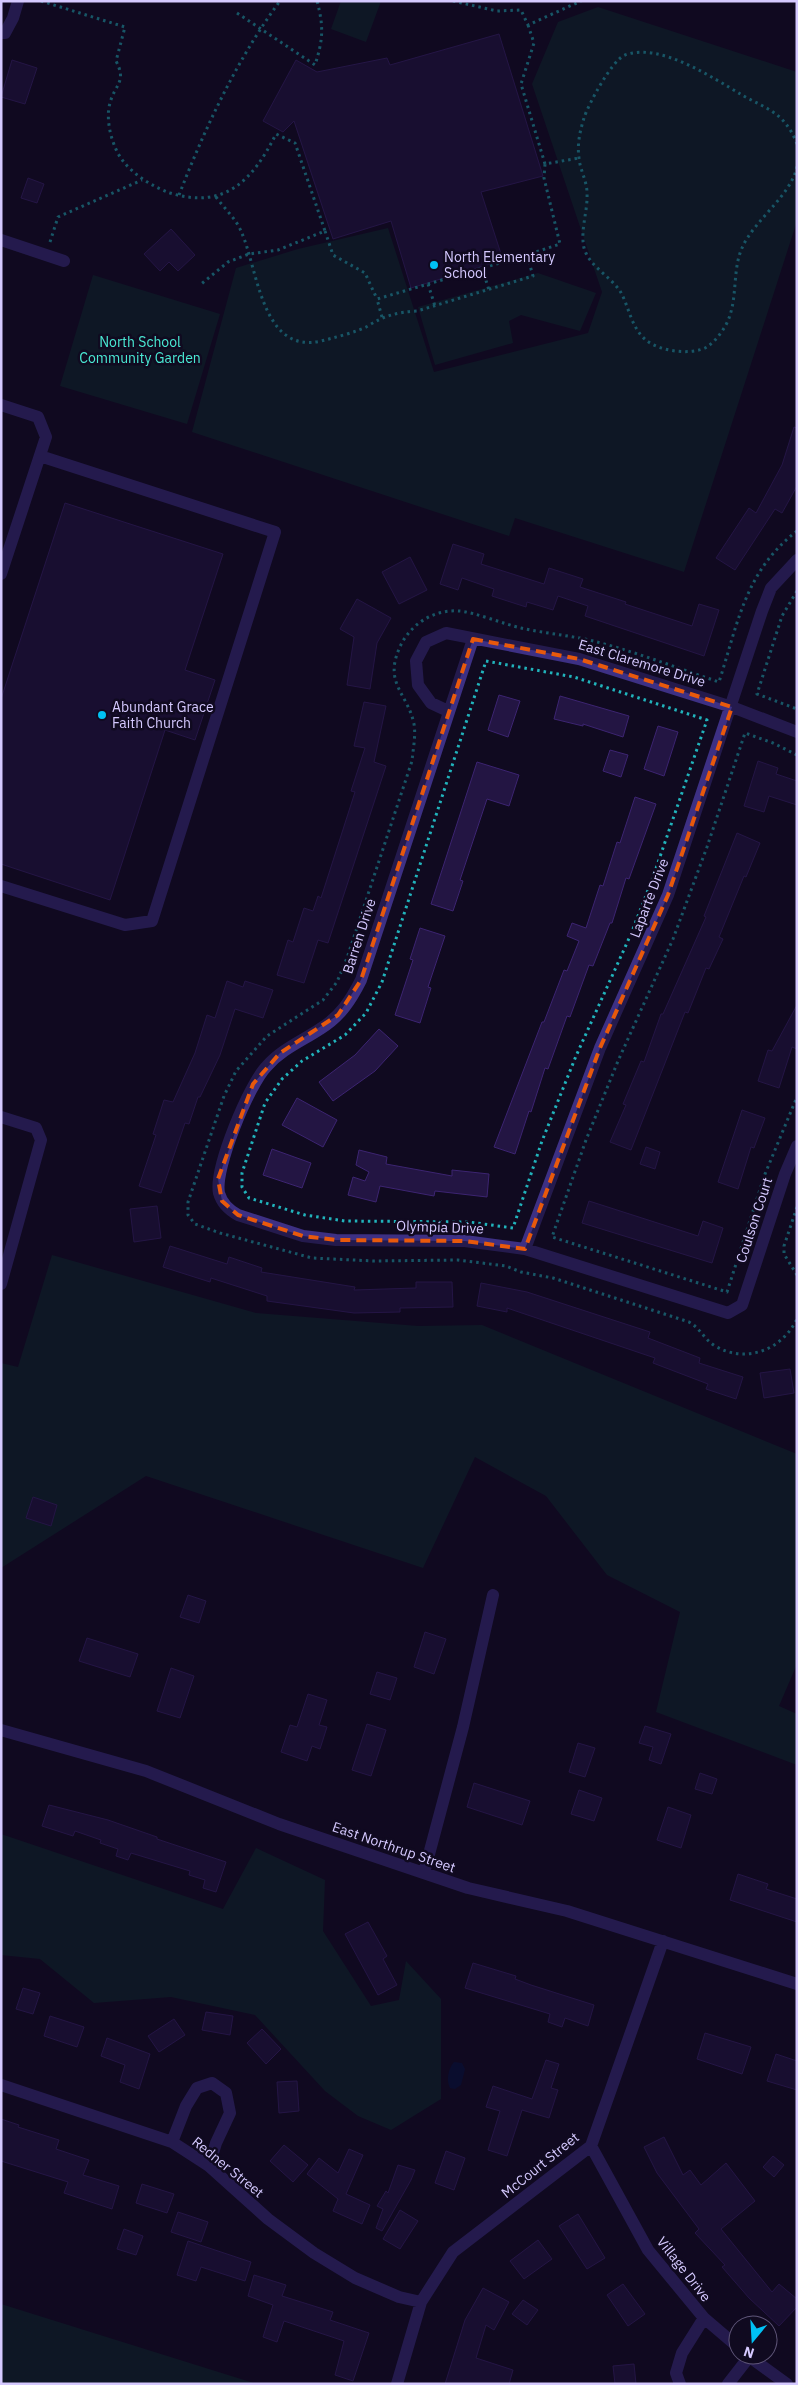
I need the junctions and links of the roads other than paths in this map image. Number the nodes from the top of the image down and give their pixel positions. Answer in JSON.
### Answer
{"nodes":[{"id":1,"x":18,"y":1,"type":"edge"},
{"id":2,"x":3,"y":33,"type":"edge"},
{"id":3,"x":1,"y":240,"type":"edge"},
{"id":4,"x":64,"y":261,"type":"dead end"},
{"id":5,"x":1,"y":405,"type":"edge"},
{"id":6,"x":40,"y":456,"type":"junction"},
{"id":7,"x":797,"y":560,"type":"edge"},
{"id":8,"x":1,"y":574,"type":"edge"},
{"id":9,"x":473,"y":639,"type":"junction"},
{"id":10,"x":732,"y":707,"type":"junction"},
{"id":11,"x":448,"y":711,"type":"junction"},
{"id":12,"x":797,"y":732,"type":"edge"},
{"id":13,"x":1,"y":886,"type":"edge"},
{"id":14,"x":1,"y":1117,"type":"edge"},
{"id":15,"x":797,"y":1146,"type":"edge"},
{"id":16,"x":222,"y":1202,"type":"joint"},
{"id":17,"x":525,"y":1249,"type":"junction"},
{"id":18,"x":1,"y":1284,"type":"edge"},
{"id":19,"x":742,"y":1306,"type":"joint"},
{"id":20,"x":493,"y":1595,"type":"dead end"},
{"id":21,"x":1,"y":1730,"type":"edge"},
{"id":22,"x":424,"y":1873,"type":"junction"},
{"id":23,"x":663,"y":1941,"type":"junction"},
{"id":24,"x":797,"y":1984,"type":"edge"},
{"id":25,"x":1,"y":2085,"type":"edge"},
{"id":26,"x":172,"y":2142,"type":"junction"},
{"id":27,"x":590,"y":2146,"type":"junction"},
{"id":28,"x":208,"y":2166,"type":"junction"},
{"id":29,"x":421,"y":2302,"type":"junction"},
{"id":30,"x":704,"y":2318,"type":"junction"},
{"id":31,"x":728,"y":2338,"type":"edge"},
{"id":32,"x":742,"y":2365,"type":"edge"},
{"id":33,"x":761,"y":2365,"type":"edge"},
{"id":34,"x":397,"y":2384,"type":"edge"},
{"id":35,"x":680,"y":2384,"type":"edge"},
{"id":36,"x":728,"y":2384,"type":"edge"},
{"id":37,"x":787,"y":2384,"type":"edge"}],
"edges":[{"from":1,"to":2,"type":"street"},
{"from":3,"to":4,"type":"street"},
{"from":5,"to":6,"type":"street"},
{"from":6,"to":8,"type":"street"},
{"from":6,"to":13,"type":"street"},
{"from":7,"to":10,"type":"street","name":"Laparte Drive"},
{"from":9,"to":10,"type":"street","name":"East Claremore Drive"},
{"from":9,"to":11,"type":"street","name":"Barren Drive"},
{"from":9,"to":11,"type":"street","name":"East Claremore Drive"},
{"from":10,"to":12,"type":"street","name":"East Claremore Drive"},
{"from":10,"to":17,"type":"street","name":"Laparte Drive"},
{"from":11,"to":16,"type":"street","name":"Barren Drive"},
{"from":14,"to":18,"type":"street"},
{"from":15,"to":19,"type":"street","name":"Coulson Court"},
{"from":16,"to":17,"type":"street","name":"Olympia Drive"},
{"from":17,"to":19,"type":"street","name":"Olympia Drive"},
{"from":20,"to":22,"type":"street"},
{"from":21,"to":22,"type":"street","name":"East Northrup Street"},
{"from":22,"to":23,"type":"street","name":"East Northrup Street"},
{"from":23,"to":24,"type":"street","name":"East Northrup Street"},
{"from":23,"to":27,"type":"street","name":"McCourt Street"},
{"from":25,"to":26,"type":"street","name":"Redner Street"},
{"from":26,"to":28,"type":"street","name":"Redner Street"},
{"from":26,"to":28,"type":"street"},
{"from":27,"to":29,"type":"street","name":"McCourt Street"},
{"from":27,"to":30,"type":"street","name":"Village Drive"},
{"from":28,"to":29,"type":"street","name":"Redner Street"},
{"from":29,"to":34,"type":"street","name":"McCourt Street"},
{"from":30,"to":31,"type":"street","name":"Village Drive"},
{"from":30,"to":35,"type":"street"},
{"from":32,"to":36,"type":"street"},
{"from":33,"to":37,"type":"street"}]}
